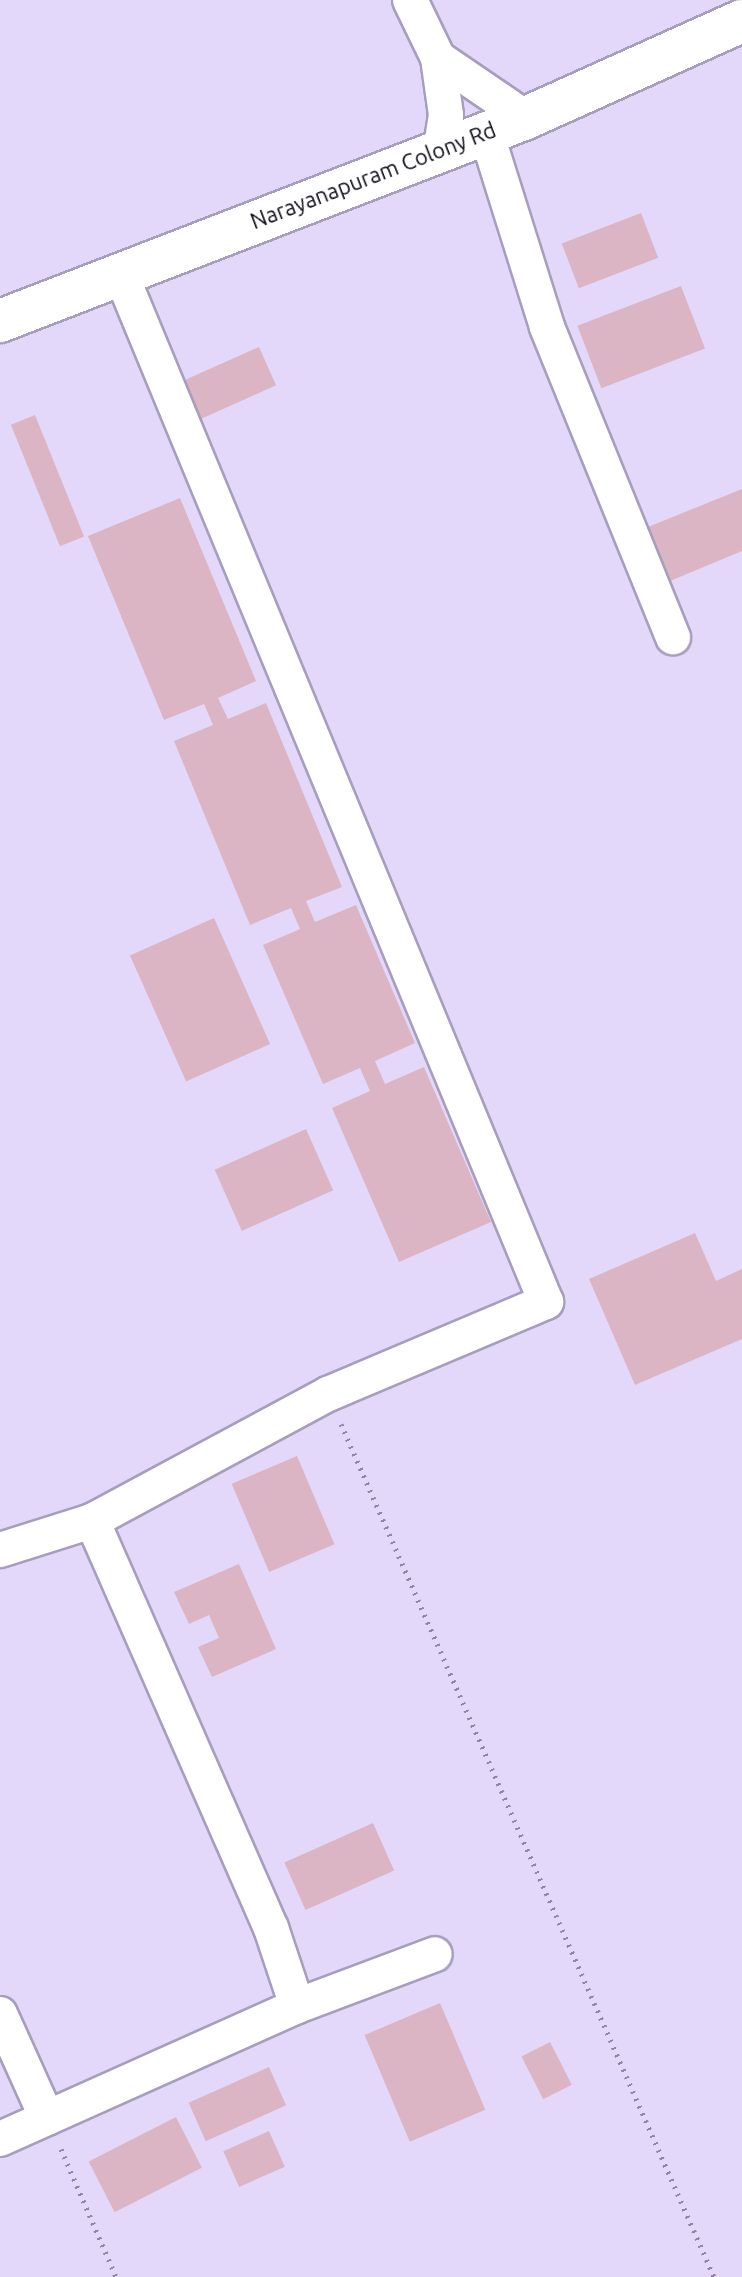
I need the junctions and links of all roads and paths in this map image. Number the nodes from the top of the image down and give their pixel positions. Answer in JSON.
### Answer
{"nodes":[{"id":1,"x":410,"y":0,"type":"edge"},
{"id":2,"x":742,"y":21,"type":"edge"},
{"id":3,"x":438,"y":58,"type":"junction"},
{"id":4,"x":526,"y":118,"type":"junction"},
{"id":5,"x":486,"y":132,"type":"junction"},
{"id":6,"x":441,"y":148,"type":"junction"},
{"id":7,"x":120,"y":272,"type":"junction"},
{"id":8,"x":0,"y":321,"type":"edge"},
{"id":9,"x":673,"y":637,"type":"dead end"},
{"id":10,"x":328,"y":1394,"type":"junction"},
{"id":11,"x":92,"y":1521,"type":"junction"},
{"id":12,"x":0,"y":1550,"type":"edge"},
{"id":13,"x":435,"y":1954,"type":"dead end"},
{"id":14,"x":297,"y":2006,"type":"junction"},
{"id":15,"x":0,"y":2014,"type":"edge"},
{"id":16,"x":47,"y":2118,"type":"junction"},
{"id":17,"x":0,"y":2139,"type":"edge"},
{"id":18,"x":116,"y":2277,"type":"edge"},
{"id":19,"x":714,"y":2277,"type":"edge"}],
"edges":[{"from":1,"to":3,"type":"street"},
{"from":2,"to":4,"type":"street","name":"Narayanapuram Colony Rd"},
{"from":3,"to":4,"type":"street"},
{"from":3,"to":6,"type":"street"},
{"from":4,"to":5,"type":"street","name":"Narayanapuram Colony Rd"},
{"from":5,"to":6,"type":"street","name":"Narayanapuram Colony Rd"},
{"from":5,"to":9,"type":"street"},
{"from":6,"to":7,"type":"street","name":"Narayanapuram Colony Rd"},
{"from":7,"to":8,"type":"street","name":"Narayanapuram Colony Rd"},
{"from":7,"to":10,"type":"street"},
{"from":10,"to":11,"type":"street"},
{"from":10,"to":19,"type":"path"},
{"from":11,"to":12,"type":"street"},
{"from":11,"to":14,"type":"street"},
{"from":13,"to":14,"type":"street"},
{"from":14,"to":16,"type":"street"},
{"from":15,"to":16,"type":"street"},
{"from":16,"to":17,"type":"street"},
{"from":16,"to":18,"type":"path"}]}
